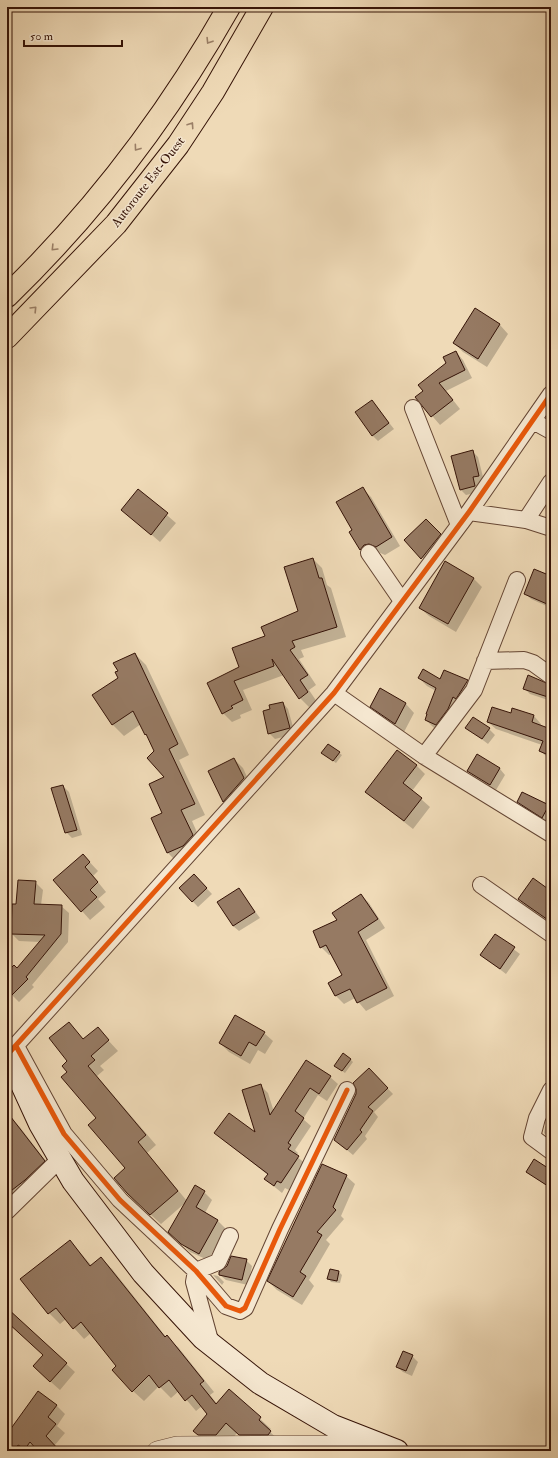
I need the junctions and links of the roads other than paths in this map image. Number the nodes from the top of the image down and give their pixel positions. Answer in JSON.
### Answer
{"nodes":[{"id":1,"x":229,"y":7,"type":"edge"},
{"id":2,"x":262,"y":7,"type":"edge"},
{"id":3,"x":7,"y":296,"type":"edge"},
{"id":4,"x":7,"y":337,"type":"edge"},
{"id":5,"x":551,"y":394,"type":"edge"},
{"id":6,"x":413,"y":408,"type":"dead end"},
{"id":7,"x":533,"y":421,"type":"junction"},
{"id":8,"x":551,"y":431,"type":"edge"},
{"id":9,"x":551,"y":482,"type":"edge"},
{"id":10,"x":469,"y":512,"type":"junction"},
{"id":11,"x":526,"y":520,"type":"junction"},
{"id":12,"x":459,"y":525,"type":"junction"},
{"id":13,"x":551,"y":528,"type":"edge"},
{"id":14,"x":369,"y":553,"type":"dead end"},
{"id":15,"x":517,"y":580,"type":"dead end"},
{"id":16,"x":402,"y":601,"type":"junction"},
{"id":17,"x":485,"y":661,"type":"junction"},
{"id":18,"x":551,"y":676,"type":"edge"},
{"id":19,"x":334,"y":693,"type":"junction"},
{"id":20,"x":424,"y":756,"type":"junction"},
{"id":21,"x":551,"y":834,"type":"edge"},
{"id":22,"x":481,"y":885,"type":"dead end"},
{"id":23,"x":551,"y":934,"type":"edge"},
{"id":24,"x":10,"y":1051,"type":"edge"},
{"id":25,"x":346,"y":1090,"type":"dead end"},
{"id":26,"x":551,"y":1090,"type":"edge"},
{"id":27,"x":551,"y":1151,"type":"edge"},
{"id":28,"x":60,"y":1159,"type":"junction"},
{"id":29,"x":7,"y":1211,"type":"edge"},
{"id":30,"x":230,"y":1236,"type":"dead end"},
{"id":31,"x":196,"y":1271,"type":"junction"},
{"id":32,"x":212,"y":1344,"type":"junction"},
{"id":33,"x":389,"y":1448,"type":"edge"},
{"id":34,"x":157,"y":1451,"type":"edge"}],
"edges":[{"from":1,"to":3,"type":"highway","one_way":true},
{"from":4,"to":2,"type":"highway","name":"Autoroute Est-Ouest","one_way":true},
{"from":5,"to":7,"type":"street"},
{"from":6,"to":12,"type":"street"},
{"from":7,"to":8,"type":"street"},
{"from":7,"to":10,"type":"street"},
{"from":9,"to":11,"type":"street"},
{"from":10,"to":11,"type":"street"},
{"from":10,"to":12,"type":"street"},
{"from":11,"to":13,"type":"street"},
{"from":12,"to":16,"type":"street"},
{"from":14,"to":16,"type":"street"},
{"from":15,"to":17,"type":"street"},
{"from":16,"to":19,"type":"street"},
{"from":17,"to":18,"type":"street"},
{"from":17,"to":20,"type":"street"},
{"from":19,"to":20,"type":"street"},
{"from":19,"to":24,"type":"street"},
{"from":20,"to":21,"type":"street"},
{"from":22,"to":23,"type":"street"},
{"from":24,"to":28,"type":"main road"},
{"from":24,"to":31,"type":"street"},
{"from":25,"to":31,"type":"street"},
{"from":26,"to":27,"type":"street"},
{"from":28,"to":29,"type":"street"},
{"from":28,"to":32,"type":"main road"},
{"from":30,"to":31,"type":"street"},
{"from":31,"to":32,"type":"street"},
{"from":32,"to":33,"type":"main road"},
{"from":33,"to":34,"type":"street"}]}
